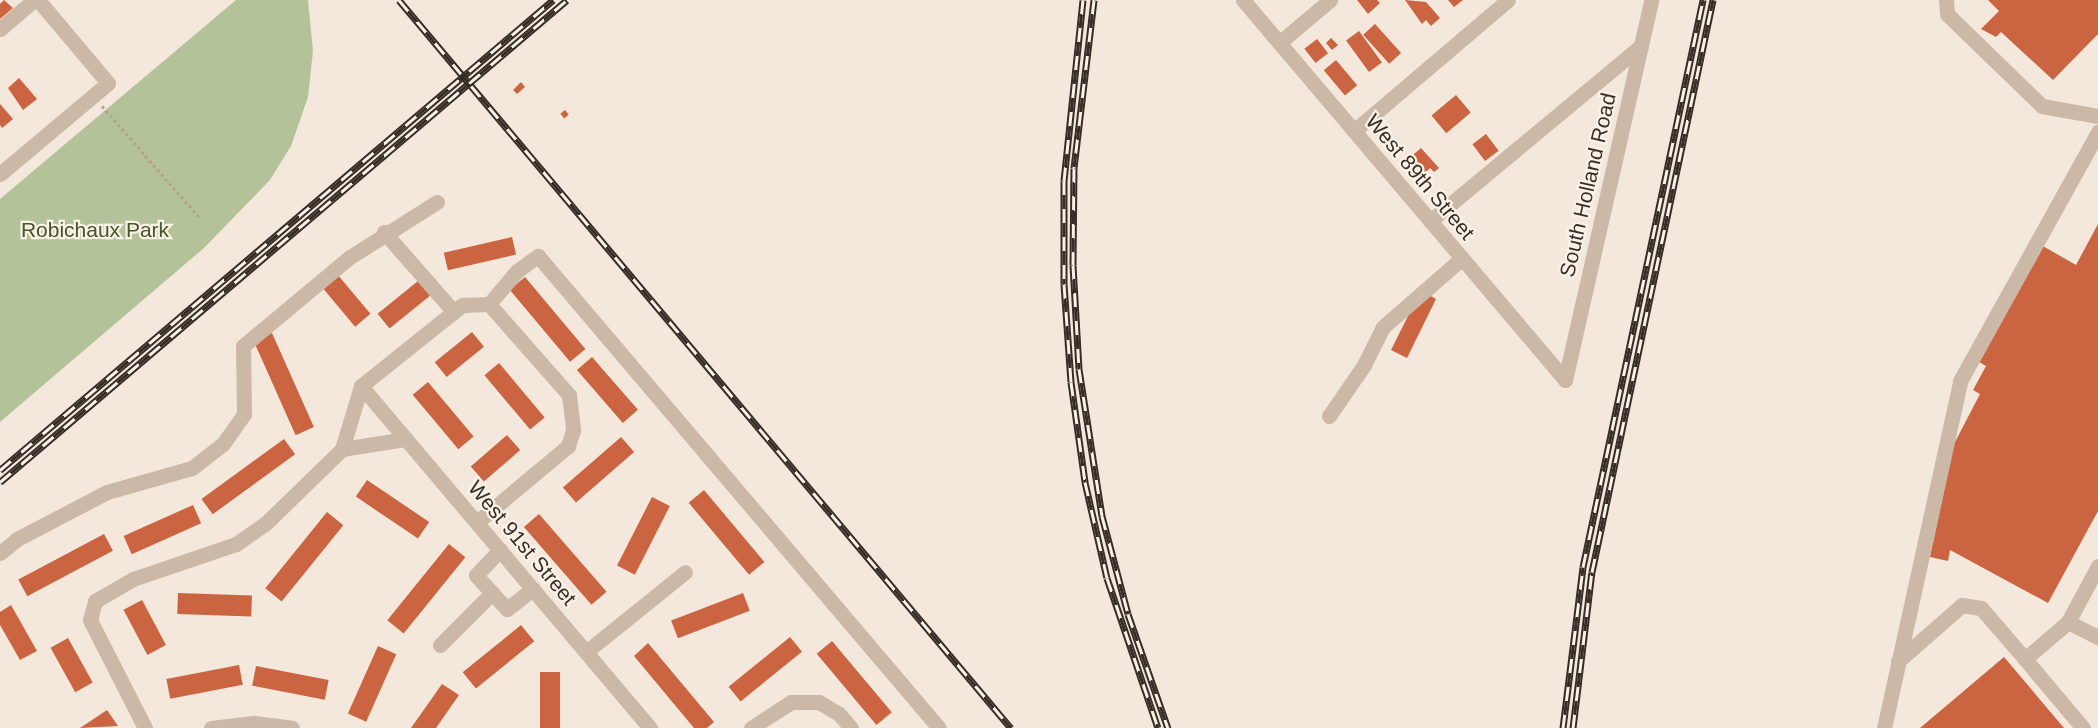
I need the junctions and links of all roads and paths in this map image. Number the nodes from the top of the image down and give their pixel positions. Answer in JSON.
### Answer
{"nodes":[{"id":1,"x":36,"y":0,"type":"edge"},
{"id":2,"x":1243,"y":0,"type":"edge"},
{"id":3,"x":1330,"y":0,"type":"edge"},
{"id":4,"x":1508,"y":0,"type":"edge"},
{"id":5,"x":1651,"y":0,"type":"edge"},
{"id":6,"x":1946,"y":0,"type":"edge"},
{"id":7,"x":0,"y":29,"type":"edge"},
{"id":8,"x":1279,"y":43,"type":"junction"},
{"id":9,"x":1641,"y":46,"type":"junction"},
{"id":10,"x":102,"y":106,"type":"dead end"},
{"id":11,"x":2098,"y":116,"type":"edge"},
{"id":12,"x":1354,"y":131,"type":"junction"},
{"id":13,"x":2098,"y":132,"type":"edge"},
{"id":14,"x":0,"y":174,"type":"edge"},
{"id":15,"x":437,"y":202,"type":"dead end"},
{"id":16,"x":199,"y":217,"type":"dead end"},
{"id":17,"x":1430,"y":221,"type":"junction"},
{"id":18,"x":384,"y":232,"type":"junction"},
{"id":19,"x":1462,"y":258,"type":"junction"},
{"id":20,"x":489,"y":304,"type":"junction"},
{"id":21,"x":458,"y":308,"type":"junction"},
{"id":22,"x":1565,"y":380,"type":"joint"},
{"id":23,"x":361,"y":386,"type":"junction"},
{"id":24,"x":1329,"y":416,"type":"dead end"},
{"id":25,"x":406,"y":439,"type":"junction"},
{"id":26,"x":342,"y":449,"type":"junction"},
{"id":27,"x":477,"y":522,"type":"junction"},
{"id":28,"x":500,"y":550,"type":"junction"},
{"id":29,"x":0,"y":553,"type":"edge"},
{"id":30,"x":2098,"y":566,"type":"edge"},
{"id":31,"x":685,"y":572,"type":"dead end"},
{"id":32,"x":532,"y":589,"type":"junction"},
{"id":33,"x":492,"y":593,"type":"junction"},
{"id":34,"x":2068,"y":622,"type":"junction"},
{"id":35,"x":2098,"y":637,"type":"edge"},
{"id":36,"x":440,"y":645,"type":"dead end"},
{"id":37,"x":586,"y":652,"type":"junction"},
{"id":38,"x":2025,"y":659,"type":"junction"},
{"id":39,"x":1898,"y":661,"type":"junction"},
{"id":40,"x":145,"y":728,"type":"edge"},
{"id":41,"x":211,"y":728,"type":"edge"},
{"id":42,"x":292,"y":728,"type":"edge"},
{"id":43,"x":650,"y":728,"type":"edge"},
{"id":44,"x":751,"y":728,"type":"edge"},
{"id":45,"x":851,"y":728,"type":"edge"},
{"id":46,"x":939,"y":728,"type":"edge"},
{"id":47,"x":1884,"y":728,"type":"edge"},
{"id":48,"x":2083,"y":728,"type":"edge"}],
"edges":[{"from":1,"to":7,"type":"street"},
{"from":1,"to":14,"type":"street"},
{"from":2,"to":8,"type":"street","name":"West 89th Street"},
{"from":3,"to":8,"type":"street"},
{"from":4,"to":12,"type":"street"},
{"from":5,"to":9,"type":"street","name":"South Holland Road"},
{"from":6,"to":11,"type":"street"},
{"from":8,"to":12,"type":"street","name":"West 89th Street"},
{"from":9,"to":17,"type":"street"},
{"from":9,"to":22,"type":"street","name":"South Holland Road"},
{"from":10,"to":16,"type":"path"},
{"from":12,"to":17,"type":"street","name":"West 89th Street"},
{"from":13,"to":39,"type":"street"},
{"from":15,"to":18,"type":"street"},
{"from":17,"to":19,"type":"street","name":"West 89th Street"},
{"from":18,"to":21,"type":"street"},
{"from":18,"to":29,"type":"street"},
{"from":19,"to":22,"type":"street","name":"West 89th Street"},
{"from":19,"to":24,"type":"street"},
{"from":20,"to":21,"type":"street"},
{"from":20,"to":27,"type":"street"},
{"from":20,"to":46,"type":"street"},
{"from":21,"to":23,"type":"street"},
{"from":23,"to":25,"type":"street","name":"West 91st Street"},
{"from":23,"to":26,"type":"street"},
{"from":25,"to":26,"type":"street"},
{"from":25,"to":27,"type":"street","name":"West 91st Street"},
{"from":26,"to":40,"type":"street"},
{"from":27,"to":28,"type":"street","name":"West 91st Street"},
{"from":28,"to":32,"type":"street","name":"West 91st Street"},
{"from":28,"to":33,"type":"street"},
{"from":30,"to":34,"type":"street"},
{"from":31,"to":37,"type":"street"},
{"from":32,"to":33,"type":"street"},
{"from":32,"to":37,"type":"street","name":"West 91st Street"},
{"from":33,"to":36,"type":"street"},
{"from":34,"to":35,"type":"street"},
{"from":34,"to":38,"type":"street"},
{"from":37,"to":43,"type":"street","name":"West 91st Street"},
{"from":38,"to":39,"type":"street"},
{"from":38,"to":48,"type":"street"},
{"from":39,"to":47,"type":"street"},
{"from":41,"to":42,"type":"street"},
{"from":44,"to":45,"type":"street"}]}
